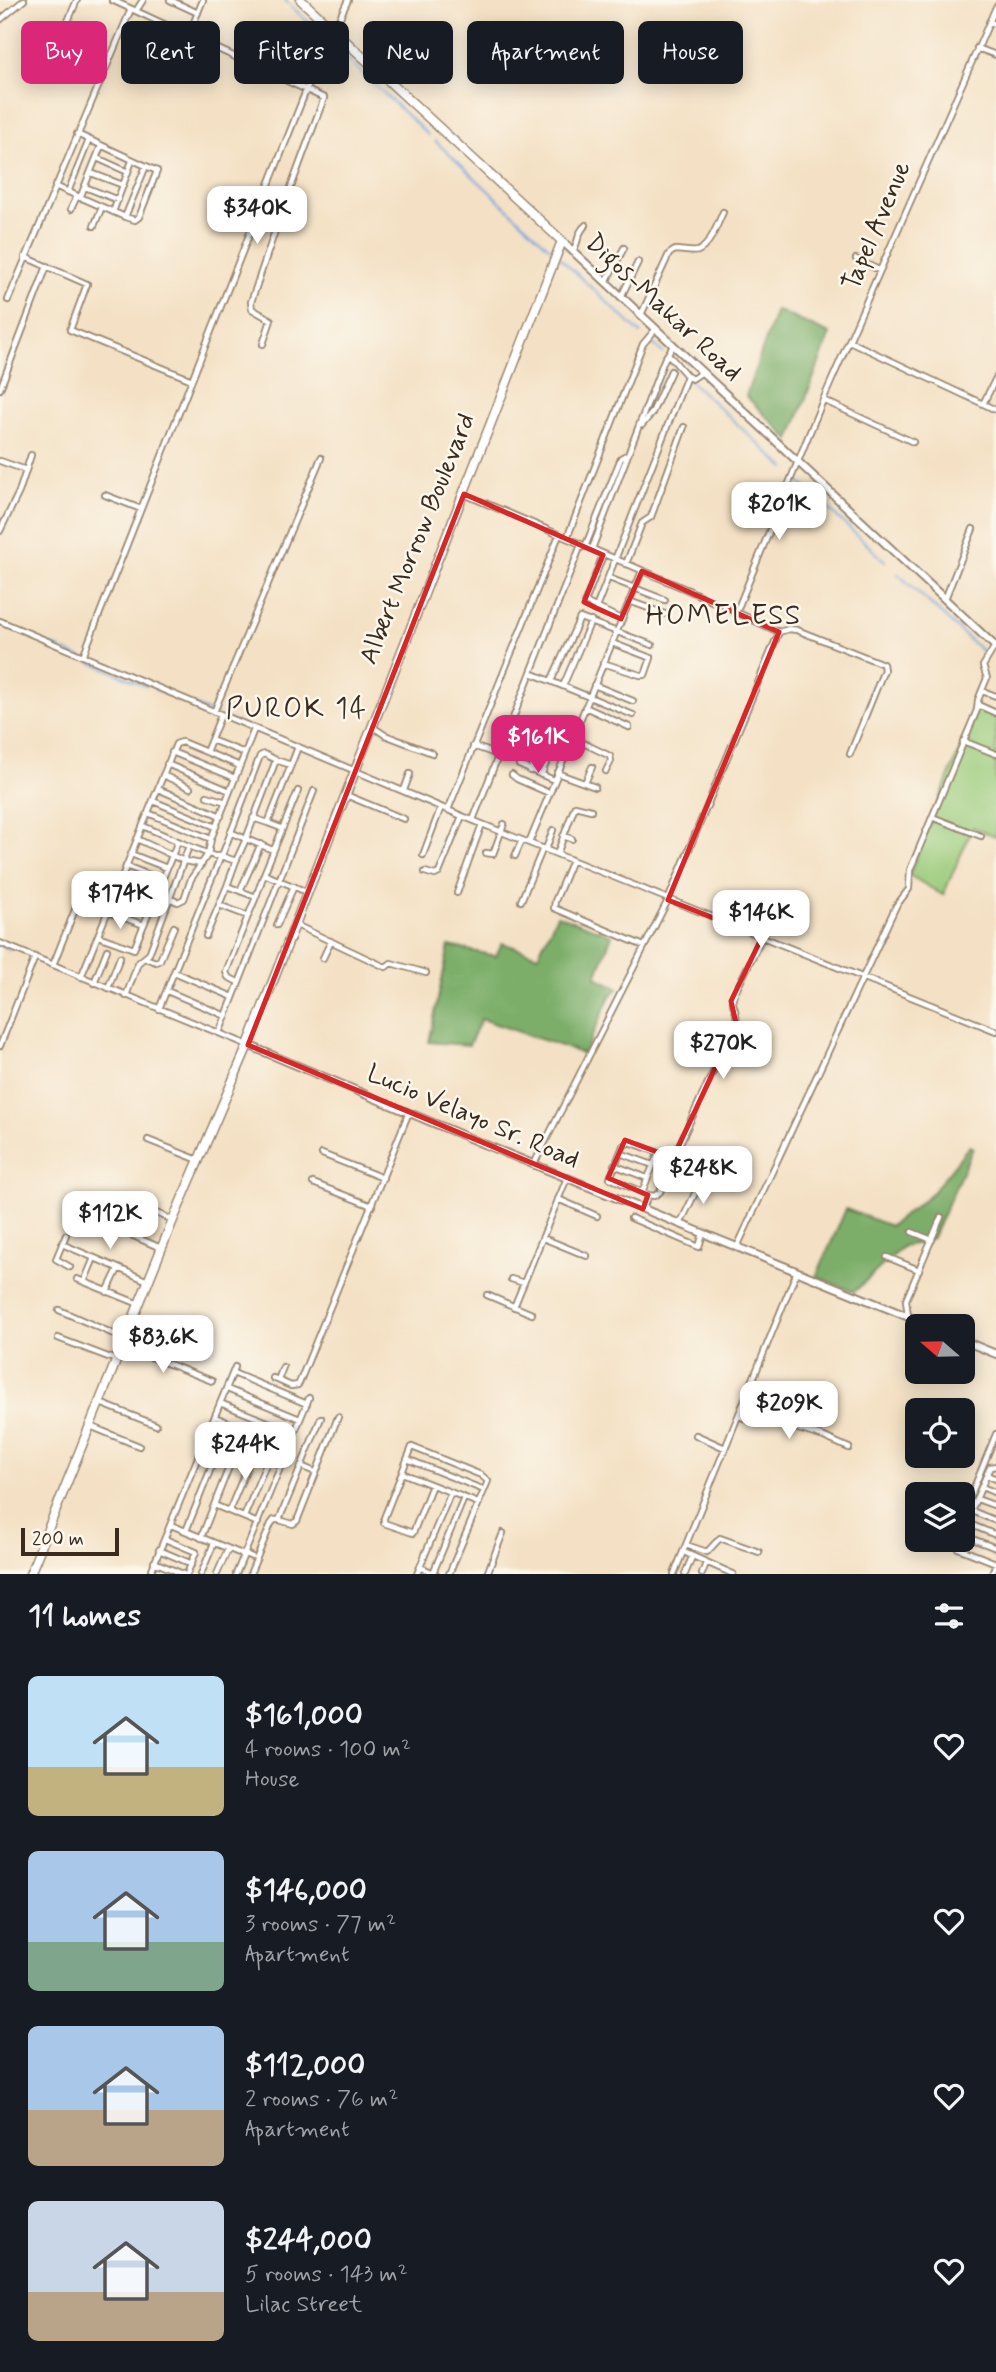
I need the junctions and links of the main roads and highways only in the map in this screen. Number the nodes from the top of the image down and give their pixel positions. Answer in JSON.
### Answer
{"nodes":[{"id":1,"x":301,"y":0,"type":"edge"},
{"id":2,"x":560,"y":240,"type":"junction"},
{"id":3,"x":462,"y":494,"type":"junction"},
{"id":4,"x":996,"y":646,"type":"edge"},
{"id":5,"x":353,"y":770,"type":"junction"},
{"id":6,"x":245,"y":1044,"type":"junction"},
{"id":7,"x":905,"y":1316,"type":"edge"},
{"id":8,"x":975,"y":1345,"type":"edge"},
{"id":9,"x":996,"y":1354,"type":"edge"},
{"id":10,"x":30,"y":1574,"type":"edge"}],
"edges":[{"from":1,"to":2,"type":"highway","name":"Digos-Makar Road"},
{"from":2,"to":3,"type":"highway","name":"Albert Morrow Boulevard"},
{"from":2,"to":4,"type":"main road","name":"Digos-Makar Road"},
{"from":3,"to":5,"type":"highway","name":"Albert Morrow Boulevard"},
{"from":3,"to":5,"type":"highway","name":"Albert Morrow Boulevard"},
{"from":5,"to":6,"type":"highway","name":"Albert Morrow Boulevard"},
{"from":5,"to":6,"type":"highway","name":"Albert Morrow Boulevard"},
{"from":6,"to":7,"type":"main road","name":"Lucio Velayo Sr. Road"},
{"from":6,"to":10,"type":"highway","name":"Albert Morrow Boulevard"},
{"from":8,"to":9,"type":"main road"}]}
